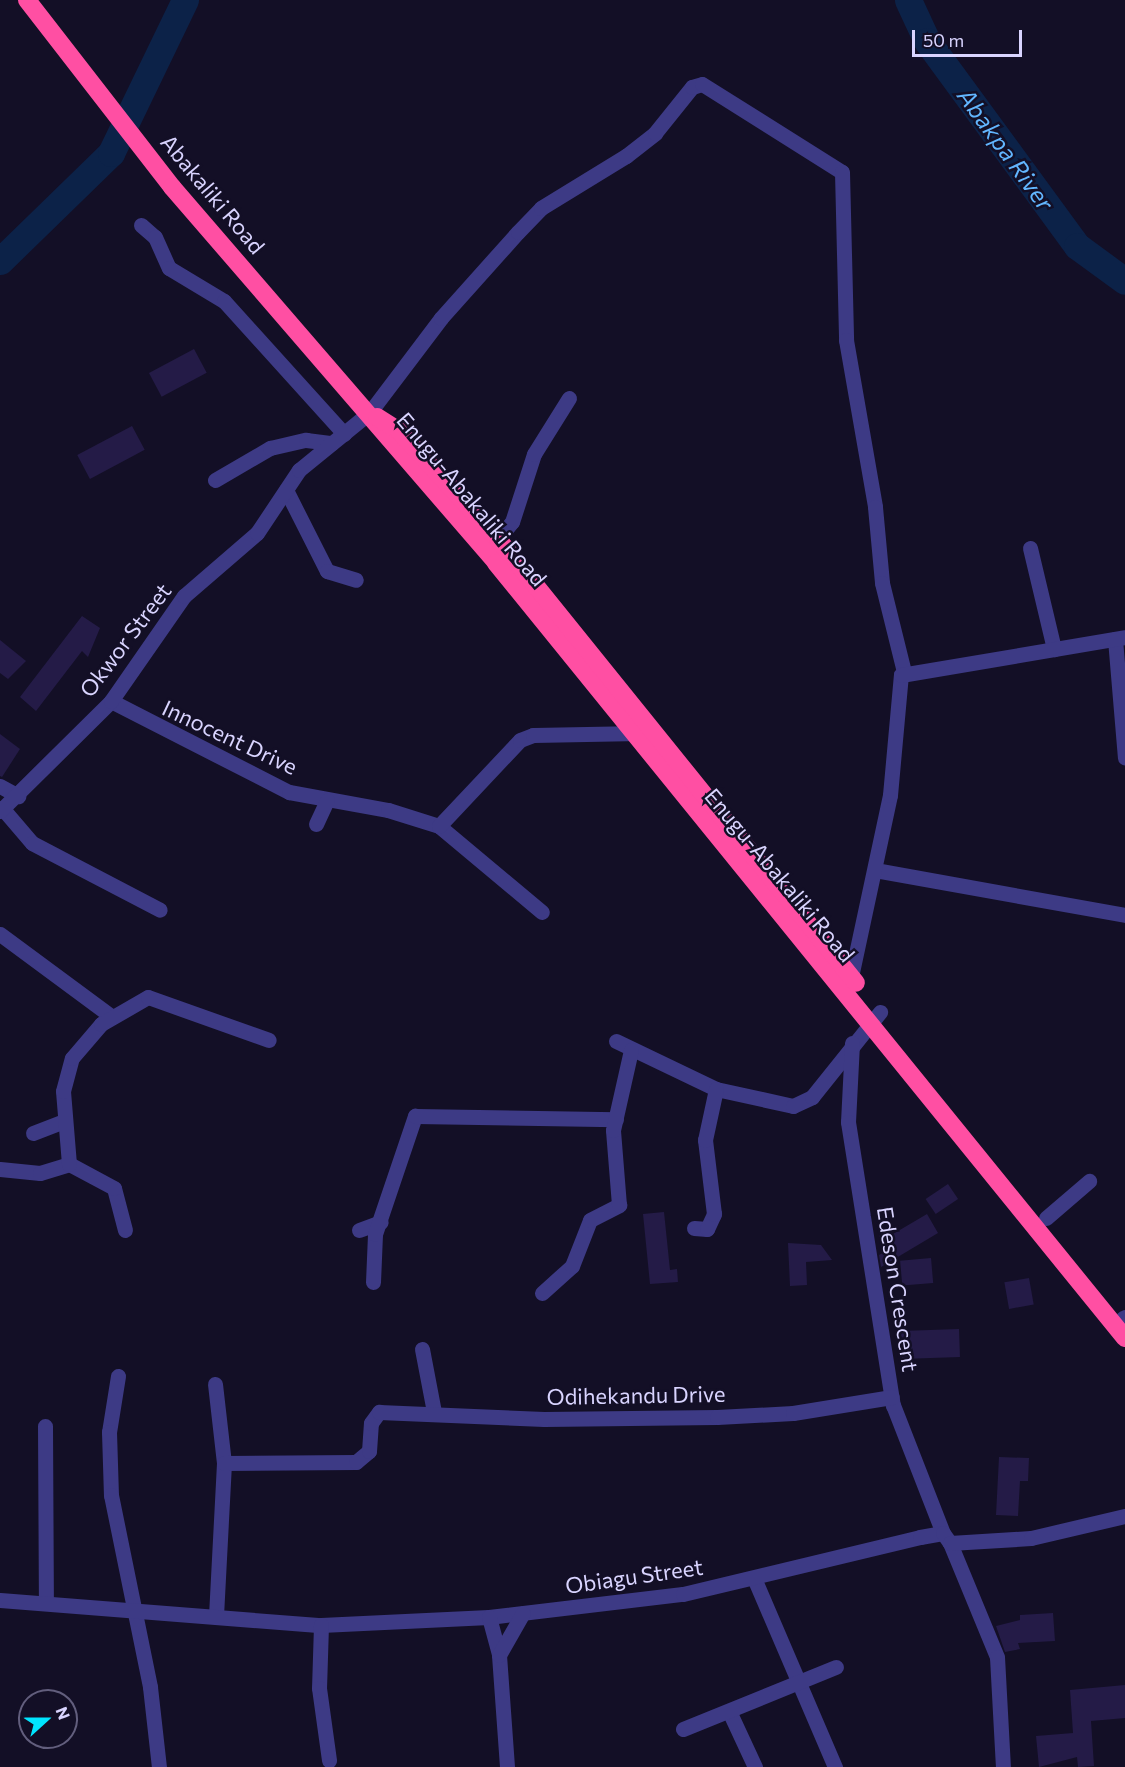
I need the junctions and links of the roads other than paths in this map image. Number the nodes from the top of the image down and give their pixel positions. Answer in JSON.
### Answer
{"nodes":[{"id":1,"x":27,"y":0,"type":"edge"},
{"id":2,"x":141,"y":225,"type":"dead end"},
{"id":3,"x":569,"y":398,"type":"dead end"},
{"id":4,"x":370,"y":412,"type":"junction"},
{"id":5,"x":338,"y":439,"type":"junction"},
{"id":6,"x":214,"y":480,"type":"dead end"},
{"id":7,"x":286,"y":490,"type":"junction"},
{"id":8,"x":498,"y":539,"type":"junction"},
{"id":9,"x":1030,"y":548,"type":"dead end"},
{"id":10,"x":356,"y":580,"type":"dead end"},
{"id":11,"x":1120,"y":638,"type":"edge"},
{"id":12,"x":1054,"y":649,"type":"junction"},
{"id":13,"x":904,"y":672,"type":"junction"},
{"id":14,"x":111,"y":701,"type":"junction"},
{"id":15,"x":654,"y":732,"type":"junction"},
{"id":16,"x":633,"y":733,"type":"junction"},
{"id":17,"x":1125,"y":758,"type":"edge"},
{"id":18,"x":0,"y":786,"type":"edge"},
{"id":19,"x":18,"y":796,"type":"junction"},
{"id":20,"x":327,"y":800,"type":"junction"},
{"id":21,"x":1,"y":810,"type":"edge"},
{"id":22,"x":316,"y":824,"type":"dead end"},
{"id":23,"x":439,"y":826,"type":"junction"},
{"id":24,"x":874,"y":870,"type":"junction"},
{"id":25,"x":160,"y":910,"type":"dead end"},
{"id":26,"x":542,"y":912,"type":"dead end"},
{"id":27,"x":1125,"y":915,"type":"edge"},
{"id":28,"x":0,"y":934,"type":"edge"},
{"id":29,"x":851,"y":977,"type":"junction"},
{"id":30,"x":111,"y":1016,"type":"junction"},
{"id":31,"x":876,"y":1017,"type":"junction"},
{"id":32,"x":269,"y":1040,"type":"dead end"},
{"id":33,"x":616,"y":1041,"type":"dead end"},
{"id":34,"x":852,"y":1043,"type":"junction"},
{"id":35,"x":631,"y":1050,"type":"junction"},
{"id":36,"x":716,"y":1089,"type":"junction"},
{"id":37,"x":616,"y":1119,"type":"junction"},
{"id":38,"x":65,"y":1121,"type":"junction"},
{"id":39,"x":33,"y":1133,"type":"dead end"},
{"id":40,"x":69,"y":1164,"type":"junction"},
{"id":41,"x":0,"y":1169,"type":"edge"},
{"id":42,"x":1089,"y":1181,"type":"dead end"},
{"id":43,"x":1046,"y":1218,"type":"junction"},
{"id":44,"x":381,"y":1222,"type":"junction"},
{"id":45,"x":694,"y":1228,"type":"dead end"},
{"id":46,"x":125,"y":1230,"type":"dead end"},
{"id":47,"x":359,"y":1230,"type":"dead end"},
{"id":48,"x":373,"y":1282,"type":"dead end"},
{"id":49,"x":542,"y":1293,"type":"dead end"},
{"id":50,"x":1124,"y":1318,"type":"edge"},
{"id":51,"x":1125,"y":1338,"type":"edge"},
{"id":52,"x":422,"y":1348,"type":"dead end"},
{"id":53,"x":118,"y":1376,"type":"dead end"},
{"id":54,"x":215,"y":1384,"type":"dead end"},
{"id":55,"x":892,"y":1397,"type":"junction"},
{"id":56,"x":434,"y":1412,"type":"junction"},
{"id":57,"x":45,"y":1426,"type":"dead end"},
{"id":58,"x":224,"y":1463,"type":"junction"},
{"id":59,"x":1125,"y":1516,"type":"edge"},
{"id":60,"x":946,"y":1538,"type":"junction"},
{"id":61,"x":754,"y":1578,"type":"junction"},
{"id":62,"x":0,"y":1600,"type":"edge"},
{"id":63,"x":46,"y":1602,"type":"junction"},
{"id":64,"x":135,"y":1610,"type":"junction"},
{"id":65,"x":523,"y":1613,"type":"junction"},
{"id":66,"x":216,"y":1617,"type":"junction"},
{"id":67,"x":489,"y":1617,"type":"junction"},
{"id":68,"x":321,"y":1625,"type":"junction"},
{"id":69,"x":499,"y":1654,"type":"junction"},
{"id":70,"x":836,"y":1667,"type":"dead end"},
{"id":71,"x":800,"y":1686,"type":"junction"},
{"id":72,"x":729,"y":1711,"type":"junction"},
{"id":73,"x":683,"y":1729,"type":"dead end"},
{"id":74,"x":329,"y":1760,"type":"dead end"},
{"id":75,"x":159,"y":1767,"type":"edge"},
{"id":76,"x":507,"y":1767,"type":"edge"},
{"id":77,"x":755,"y":1767,"type":"edge"},
{"id":78,"x":835,"y":1767,"type":"edge"},
{"id":79,"x":1003,"y":1767,"type":"edge"}],
"edges":[{"from":1,"to":4,"type":"highway","name":"Abakaliki Road"},
{"from":2,"to":5,"type":"street"},
{"from":3,"to":8,"type":"street"},
{"from":4,"to":5,"type":"street","name":"Okwor Street"},
{"from":4,"to":8,"type":"highway","name":"Enugu-Abakaliki Road"},
{"from":4,"to":13,"type":"street","name":"Okwor Street"},
{"from":4,"to":16,"type":"highway","name":"Enugu-Abakaliki Road"},
{"from":5,"to":6,"type":"street"},
{"from":5,"to":7,"type":"street","name":"Okwor Street"},
{"from":7,"to":10,"type":"street"},
{"from":7,"to":14,"type":"street","name":"Okwor Street"},
{"from":8,"to":15,"type":"highway","name":"Enugu-Abakaliki Road"},
{"from":9,"to":12,"type":"street"},
{"from":11,"to":12,"type":"street"},
{"from":11,"to":17,"type":"street"},
{"from":12,"to":13,"type":"street"},
{"from":13,"to":24,"type":"street"},
{"from":14,"to":19,"type":"street","name":"Okwor Street"},
{"from":14,"to":20,"type":"street","name":"Innocent Drive"},
{"from":15,"to":16,"type":"street"},
{"from":15,"to":29,"type":"highway","name":"Enugu-Abakaliki Road"},
{"from":16,"to":23,"type":"street"},
{"from":16,"to":31,"type":"highway","name":"Enugu-Abakaliki Road"},
{"from":18,"to":19,"type":"street"},
{"from":19,"to":21,"type":"street","name":"Okwor Street"},
{"from":20,"to":22,"type":"street"},
{"from":20,"to":23,"type":"street","name":"Innocent Drive"},
{"from":21,"to":25,"type":"street"},
{"from":23,"to":26,"type":"street"},
{"from":24,"to":27,"type":"street"},
{"from":24,"to":29,"type":"street"},
{"from":28,"to":30,"type":"street"},
{"from":29,"to":31,"type":"highway","name":"Enugu-Abakaliki Road"},
{"from":30,"to":32,"type":"street"},
{"from":30,"to":38,"type":"street"},
{"from":31,"to":34,"type":"street"},
{"from":31,"to":43,"type":"highway","name":"Enugu-Abakaliki Road"},
{"from":31,"to":51,"type":"highway","name":"Enugu-Abakaliki Road"},
{"from":33,"to":35,"type":"street"},
{"from":34,"to":36,"type":"street"},
{"from":34,"to":55,"type":"street","name":"Edeson Crescent"},
{"from":35,"to":36,"type":"street"},
{"from":35,"to":37,"type":"street"},
{"from":36,"to":45,"type":"street"},
{"from":37,"to":44,"type":"street"},
{"from":37,"to":49,"type":"street"},
{"from":38,"to":39,"type":"street"},
{"from":38,"to":40,"type":"street"},
{"from":40,"to":41,"type":"street"},
{"from":40,"to":46,"type":"street"},
{"from":42,"to":43,"type":"street"},
{"from":43,"to":50,"type":"highway","name":"Enugu-Abakaliki Road"},
{"from":44,"to":47,"type":"street"},
{"from":44,"to":48,"type":"street"},
{"from":52,"to":56,"type":"street"},
{"from":53,"to":64,"type":"street"},
{"from":54,"to":58,"type":"street"},
{"from":55,"to":56,"type":"street","name":"Odihekandu Drive"},
{"from":55,"to":60,"type":"street","name":"Edeson Crescent"},
{"from":56,"to":58,"type":"street","name":"Odihekandu Drive"},
{"from":57,"to":63,"type":"street"},
{"from":58,"to":66,"type":"street"},
{"from":59,"to":60,"type":"street","name":"Obiagu Street"},
{"from":60,"to":61,"type":"street","name":"Obiagu Street"},
{"from":60,"to":79,"type":"street","name":"Edeson Crescent"},
{"from":61,"to":65,"type":"street","name":"Obiagu Street"},
{"from":61,"to":71,"type":"street"},
{"from":62,"to":63,"type":"street","name":"Obiagu Street"},
{"from":63,"to":64,"type":"street","name":"Obiagu Street"},
{"from":64,"to":66,"type":"street","name":"Obiagu Street"},
{"from":64,"to":75,"type":"street"},
{"from":65,"to":67,"type":"street","name":"Obiagu Street"},
{"from":65,"to":69,"type":"street"},
{"from":66,"to":68,"type":"street","name":"Obiagu Street"},
{"from":67,"to":68,"type":"street","name":"Obiagu Street"},
{"from":67,"to":69,"type":"street"},
{"from":68,"to":74,"type":"street"},
{"from":69,"to":76,"type":"street"},
{"from":70,"to":71,"type":"street"},
{"from":71,"to":72,"type":"street"},
{"from":71,"to":78,"type":"street"},
{"from":72,"to":73,"type":"street"},
{"from":72,"to":77,"type":"street"}]}
